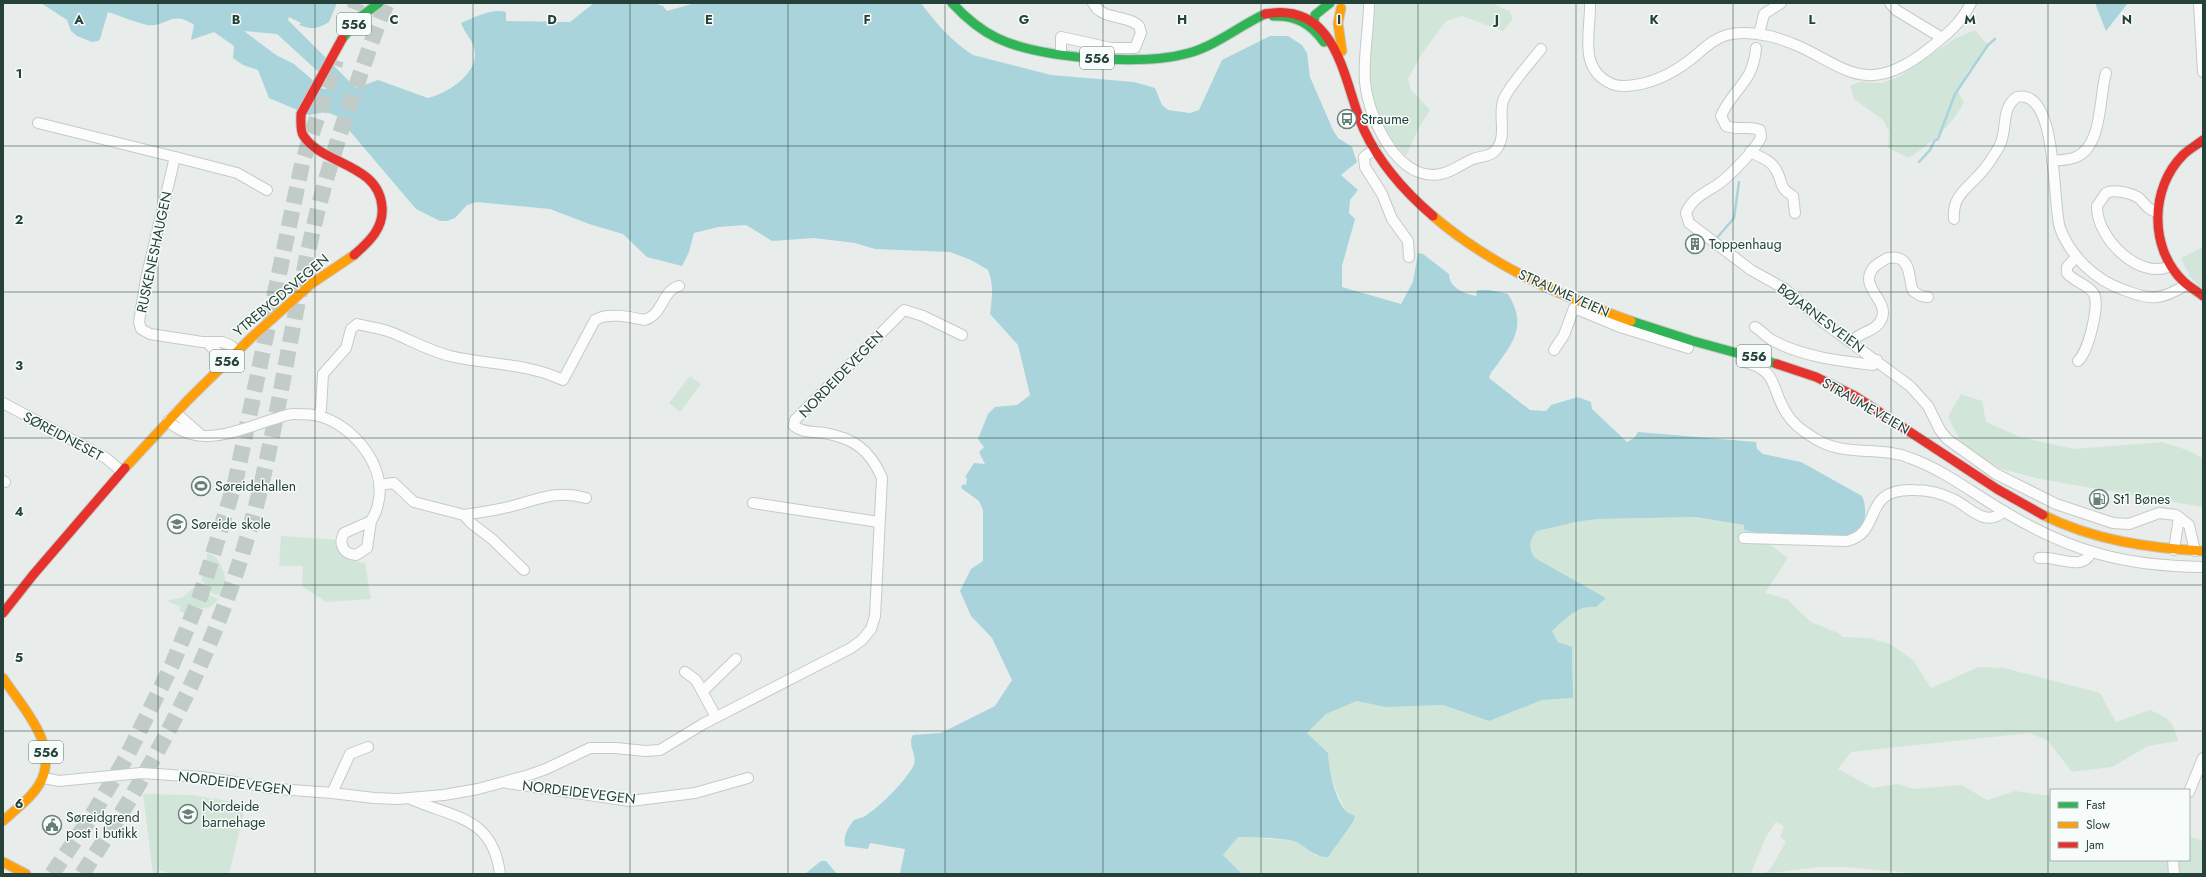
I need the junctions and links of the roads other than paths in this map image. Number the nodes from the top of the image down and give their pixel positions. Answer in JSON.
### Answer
{"nodes":[{"id":1,"x":380,"y":3,"type":"edge"},
{"id":2,"x":952,"y":3,"type":"edge"},
{"id":3,"x":1093,"y":3,"type":"edge"},
{"id":4,"x":1330,"y":3,"type":"edge"},
{"id":5,"x":1368,"y":3,"type":"edge"},
{"id":6,"x":1590,"y":3,"type":"edge"},
{"id":7,"x":1781,"y":3,"type":"edge"},
{"id":8,"x":1890,"y":3,"type":"edge"},
{"id":9,"x":1971,"y":3,"type":"edge"},
{"id":10,"x":2199,"y":3,"type":"edge"},
{"id":11,"x":1343,"y":5,"type":"edge"},
{"id":12,"x":1315,"y":15,"type":"junction"},
{"id":13,"x":1326,"y":21,"type":"junction"},
{"id":14,"x":1248,"y":23,"type":"junction"},
{"id":15,"x":1313,"y":28,"type":"junction"},
{"id":16,"x":1759,"y":34,"type":"junction"},
{"id":17,"x":1942,"y":38,"type":"junction"},
{"id":18,"x":1756,"y":48,"type":"dead end"},
{"id":19,"x":1541,"y":50,"type":"dead end"},
{"id":20,"x":1061,"y":54,"type":"junction"},
{"id":21,"x":1342,"y":61,"type":"junction"},
{"id":22,"x":2203,"y":72,"type":"edge"},
{"id":23,"x":2106,"y":73,"type":"dead end"},
{"id":24,"x":1352,"y":101,"type":"junction"},
{"id":25,"x":38,"y":123,"type":"dead end"},
{"id":26,"x":2203,"y":140,"type":"edge"},
{"id":27,"x":1375,"y":149,"type":"junction"},
{"id":28,"x":1750,"y":152,"type":"junction"},
{"id":29,"x":175,"y":157,"type":"junction"},
{"id":30,"x":2052,"y":161,"type":"junction"},
{"id":31,"x":267,"y":190,"type":"dead end"},
{"id":32,"x":2158,"y":212,"type":"junction"},
{"id":33,"x":1795,"y":213,"type":"dead end"},
{"id":34,"x":1954,"y":219,"type":"dead end"},
{"id":35,"x":1408,"y":257,"type":"dead end"},
{"id":36,"x":2076,"y":257,"type":"junction"},
{"id":37,"x":2170,"y":266,"type":"junction"},
{"id":38,"x":2186,"y":284,"type":"junction"},
{"id":39,"x":679,"y":286,"type":"dead end"},
{"id":40,"x":2203,"y":296,"type":"edge"},
{"id":41,"x":1928,"y":297,"type":"dead end"},
{"id":42,"x":1755,"y":327,"type":"dead end"},
{"id":43,"x":962,"y":335,"type":"dead end"},
{"id":44,"x":206,"y":342,"type":"junction"},
{"id":45,"x":1851,"y":342,"type":"junction"},
{"id":46,"x":1554,"y":350,"type":"dead end"},
{"id":47,"x":237,"y":351,"type":"junction"},
{"id":48,"x":1877,"y":360,"type":"junction"},
{"id":49,"x":227,"y":361,"type":"junction"},
{"id":50,"x":2078,"y":361,"type":"dead end"},
{"id":51,"x":3,"y":403,"type":"edge"},
{"id":52,"x":176,"y":413,"type":"junction"},
{"id":53,"x":318,"y":416,"type":"junction"},
{"id":54,"x":168,"y":422,"type":"junction"},
{"id":55,"x":202,"y":436,"type":"junction"},
{"id":56,"x":121,"y":471,"type":"junction"},
{"id":57,"x":379,"y":485,"type":"junction"},
{"id":58,"x":586,"y":498,"type":"dead end"},
{"id":59,"x":753,"y":503,"type":"dead end"},
{"id":60,"x":2004,"y":512,"type":"junction"},
{"id":61,"x":464,"y":515,"type":"junction"},
{"id":62,"x":2179,"y":517,"type":"junction"},
{"id":63,"x":371,"y":521,"type":"dead end"},
{"id":64,"x":879,"y":522,"type":"junction"},
{"id":65,"x":1744,"y":538,"type":"dead end"},
{"id":66,"x":2174,"y":550,"type":"junction"},
{"id":67,"x":2199,"y":551,"type":"edge"},
{"id":68,"x":2092,"y":552,"type":"junction"},
{"id":69,"x":2039,"y":558,"type":"dead end"},
{"id":70,"x":2203,"y":567,"type":"edge"},
{"id":71,"x":524,"y":570,"type":"dead end"},
{"id":72,"x":3,"y":613,"type":"edge"},
{"id":73,"x":736,"y":659,"type":"dead end"},
{"id":74,"x":685,"y":672,"type":"dead end"},
{"id":75,"x":3,"y":678,"type":"edge"},
{"id":76,"x":703,"y":691,"type":"junction"},
{"id":77,"x":716,"y":717,"type":"junction"},
{"id":78,"x":368,"y":747,"type":"dead end"},
{"id":79,"x":2203,"y":758,"type":"edge"},
{"id":80,"x":44,"y":778,"type":"junction"},
{"id":81,"x":748,"y":778,"type":"dead end"},
{"id":82,"x":503,"y":783,"type":"junction"},
{"id":83,"x":2190,"y":789,"type":"edge"},
{"id":84,"x":332,"y":793,"type":"junction"},
{"id":85,"x":409,"y":798,"type":"junction"},
{"id":86,"x":3,"y":821,"type":"edge"},
{"id":87,"x":2173,"y":861,"type":"edge"},
{"id":88,"x":3,"y":862,"type":"edge"},
{"id":89,"x":16,"y":868,"type":"junction"},
{"id":90,"x":3,"y":869,"type":"edge"},
{"id":91,"x":26,"y":874,"type":"edge"},
{"id":92,"x":500,"y":874,"type":"edge"},
{"id":93,"x":2174,"y":874,"type":"edge"}],
"edges":[{"from":1,"to":47,"type":"main road","name":"YTREBYGDSVEGEN","number":"556"},
{"from":2,"to":20,"type":"main road","name":"STRAUMEVEIEN","number":"556"},
{"from":3,"to":20,"type":"street"},
{"from":4,"to":12,"type":"main road"},
{"from":5,"to":19,"type":"street"},
{"from":6,"to":16,"type":"street"},
{"from":7,"to":16,"type":"street"},
{"from":8,"to":17,"type":"street"},
{"from":9,"to":17,"type":"street"},
{"from":10,"to":22,"type":"street"},
{"from":11,"to":13,"type":"main road"},
{"from":11,"to":21,"type":"main road","name":"STRAUMEVEIEN"},
{"from":12,"to":13,"type":"main road","name":"STRAUMEVEIEN","number":"556"},
{"from":12,"to":14,"type":"main road","name":"STRAUMEVEIEN","number":"556"},
{"from":12,"to":15,"type":"main road"},
{"from":13,"to":15,"type":"main road"},
{"from":13,"to":21,"type":"main road","name":"STRAUMEVEIEN","number":"556"},
{"from":14,"to":15,"type":"main road","name":"STRAUMEVEIEN","number":"556"},
{"from":14,"to":20,"type":"main road","name":"STRAUMEVEIEN","number":"556"},
{"from":15,"to":24,"type":"main road","name":"STRAUMEVEIEN","number":"556"},
{"from":16,"to":17,"type":"street"},
{"from":18,"to":28,"type":"street","name":"BØJARNESVEIEN"},
{"from":21,"to":24,"type":"main road","name":"STRAUMEVEIEN","number":"556"},
{"from":23,"to":30,"type":"street"},
{"from":24,"to":27,"type":"main road","name":"STRAUMEVEIEN","number":"556"},
{"from":25,"to":29,"type":"street"},
{"from":26,"to":32,"type":"main road"},
{"from":27,"to":35,"type":"street"},
{"from":27,"to":66,"type":"main road","name":"STRAUMEVEIEN","number":"556"},
{"from":28,"to":33,"type":"street"},
{"from":28,"to":45,"type":"street","name":"BØJARNESVEIEN"},
{"from":29,"to":31,"type":"street"},
{"from":29,"to":44,"type":"street","name":"RUSKENESHAUGEN"},
{"from":30,"to":34,"type":"street"},
{"from":30,"to":36,"type":"street"},
{"from":32,"to":37,"type":"main road"},
{"from":32,"to":37,"type":"street"},
{"from":36,"to":38,"type":"street"},
{"from":36,"to":50,"type":"street"},
{"from":37,"to":38,"type":"main road"},
{"from":38,"to":40,"type":"main road"},
{"from":39,"to":53,"type":"street"},
{"from":41,"to":45,"type":"street"},
{"from":42,"to":48,"type":"street","name":"BØJARNESVEIEN"},
{"from":43,"to":64,"type":"street","name":"NORDEIDEVEGEN"},
{"from":44,"to":47,"type":"street","name":"RUSKENESHAUGEN"},
{"from":44,"to":49,"type":"street"},
{"from":45,"to":48,"type":"street","name":"BØJARNESVEIEN"},
{"from":46,"to":60,"type":"street"},
{"from":47,"to":49,"type":"main road","name":"YTREBYGDSVEGEN","number":"556"},
{"from":48,"to":62,"type":"street","name":"BØJARNESVEIEN"},
{"from":49,"to":52,"type":"main road","name":"YTREBYGDSVEGEN","number":"556"},
{"from":51,"to":56,"type":"street","name":"SØREIDNESET"},
{"from":52,"to":54,"type":"main road","name":"YTREBYGDSVEGEN","number":"556"},
{"from":52,"to":55,"type":"street"},
{"from":53,"to":55,"type":"street"},
{"from":53,"to":57,"type":"street"},
{"from":54,"to":55,"type":"street"},
{"from":54,"to":56,"type":"main road","name":"YTREBYGDSVEGEN","number":"556"},
{"from":56,"to":72,"type":"main road","name":"YTREBYGDSVEGEN","number":"556"},
{"from":57,"to":61,"type":"street"},
{"from":57,"to":63,"type":"street"},
{"from":58,"to":61,"type":"street"},
{"from":59,"to":64,"type":"street"},
{"from":60,"to":65,"type":"street"},
{"from":60,"to":68,"type":"street"},
{"from":61,"to":71,"type":"street"},
{"from":62,"to":66,"type":"street"},
{"from":62,"to":67,"type":"street"},
{"from":64,"to":77,"type":"street","name":"NORDEIDEVEGEN"},
{"from":66,"to":67,"type":"main road","name":"STRAUMEVEIEN","number":"556"},
{"from":68,"to":69,"type":"street"},
{"from":68,"to":70,"type":"street"},
{"from":73,"to":76,"type":"street"},
{"from":74,"to":76,"type":"street"},
{"from":75,"to":80,"type":"main road","number":"556"},
{"from":76,"to":77,"type":"street"},
{"from":77,"to":82,"type":"street","name":"NORDEIDEVEGEN"},
{"from":78,"to":84,"type":"street"},
{"from":79,"to":83,"type":"street"},
{"from":80,"to":84,"type":"street","name":"NORDEIDEVEGEN"},
{"from":80,"to":86,"type":"main road","number":"556"},
{"from":81,"to":82,"type":"street","name":"NORDEIDEVEGEN"},
{"from":82,"to":85,"type":"street","name":"NORDEIDEVEGEN"},
{"from":84,"to":85,"type":"street","name":"NORDEIDEVEGEN"},
{"from":85,"to":92,"type":"street"},
{"from":87,"to":93,"type":"street"},
{"from":88,"to":89,"type":"main road"},
{"from":89,"to":90,"type":"main road"},
{"from":89,"to":91,"type":"main road"}]}
